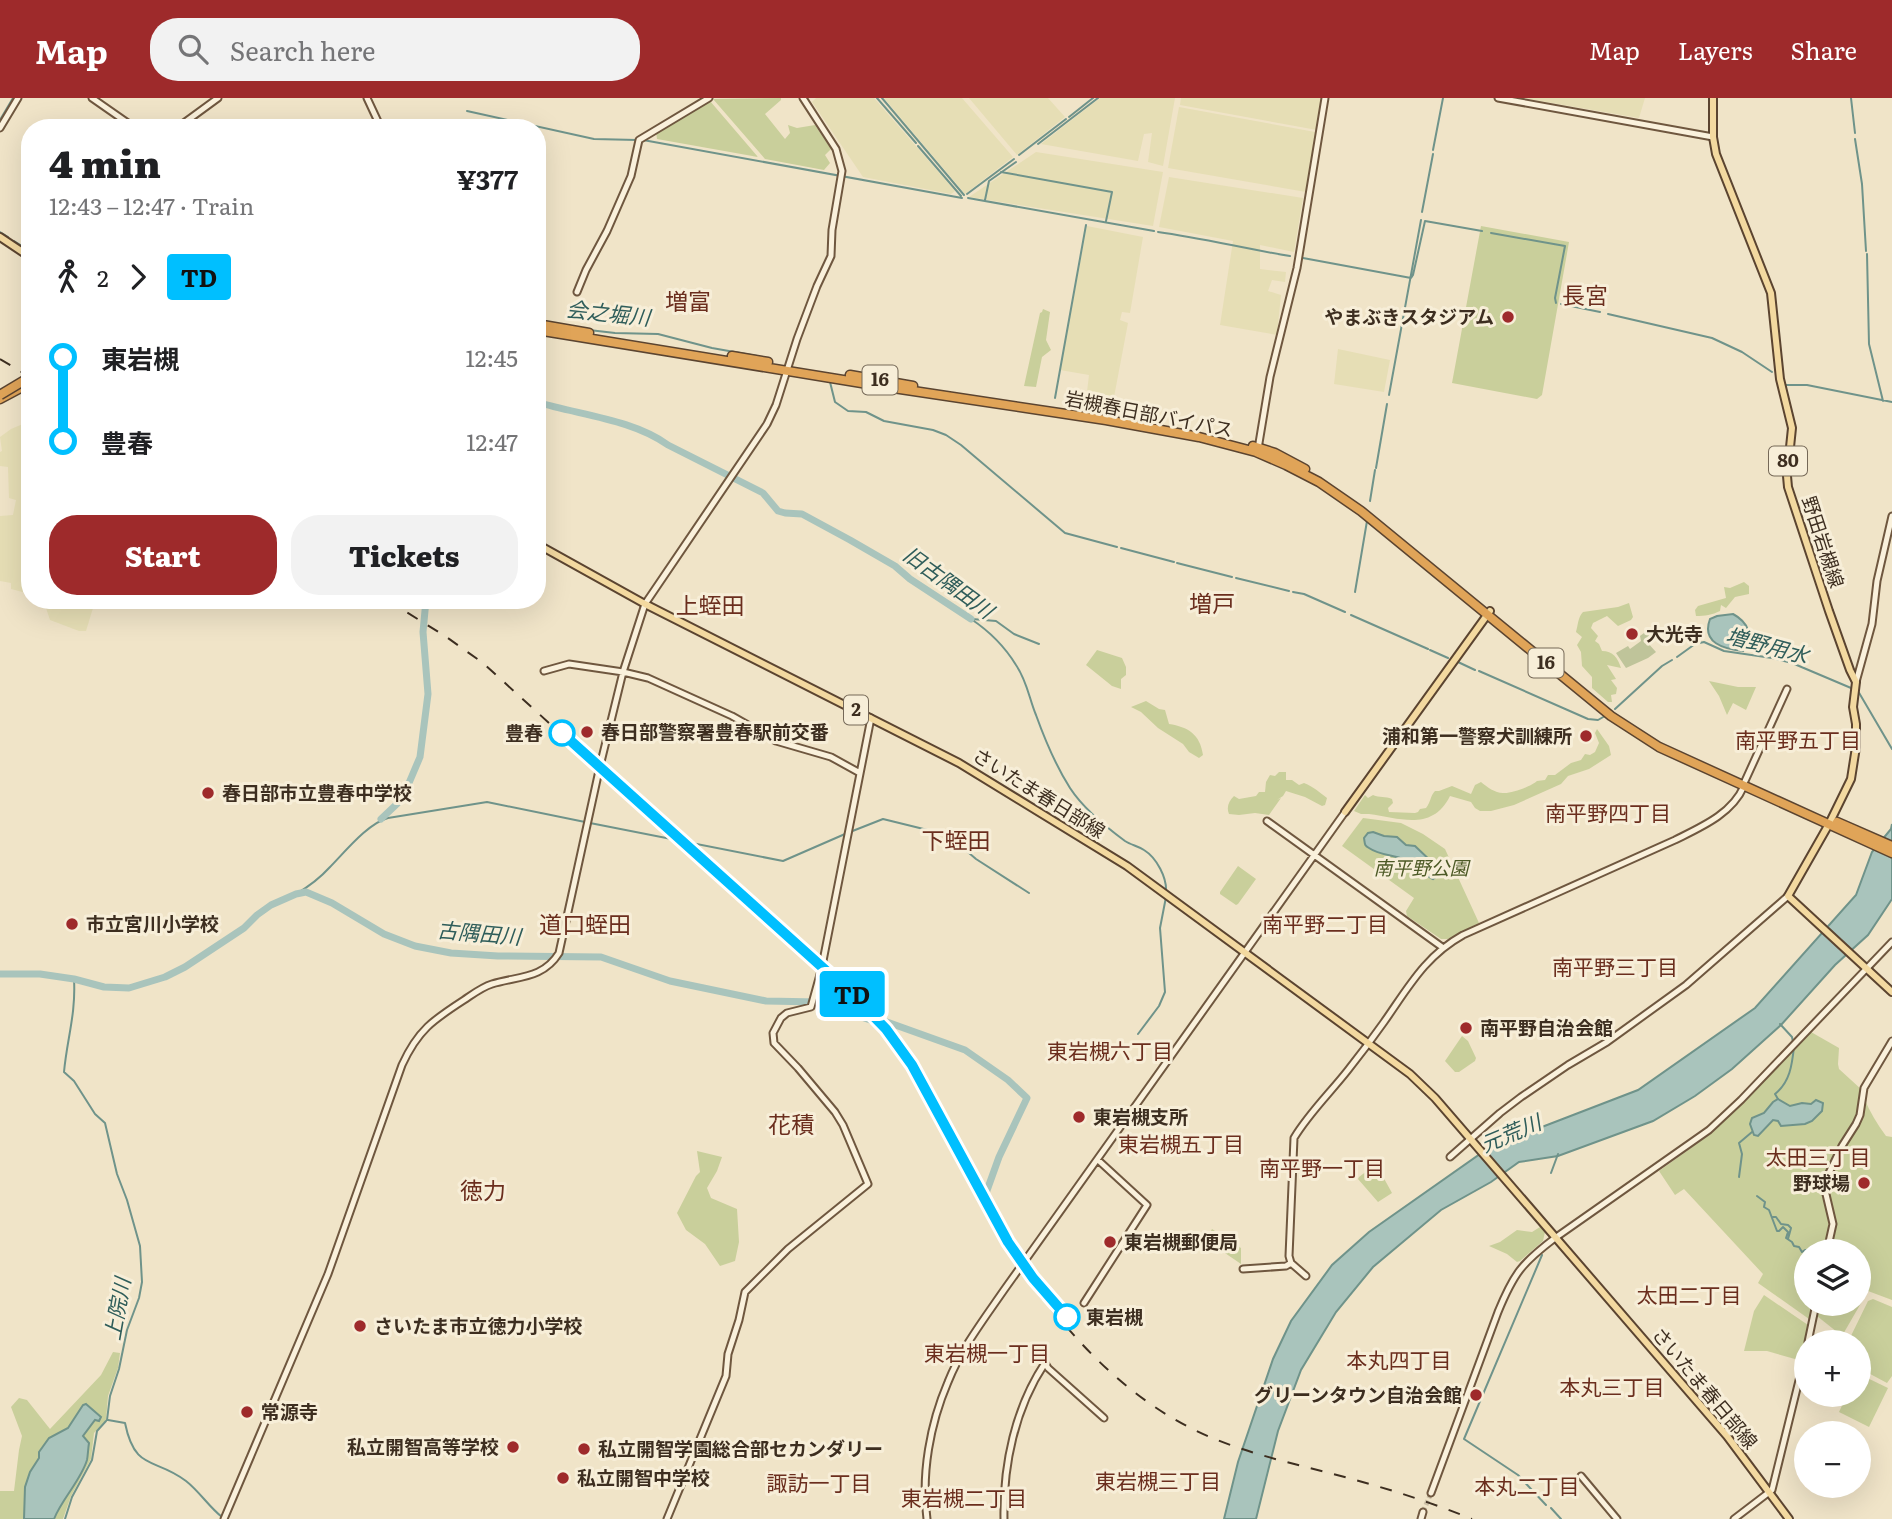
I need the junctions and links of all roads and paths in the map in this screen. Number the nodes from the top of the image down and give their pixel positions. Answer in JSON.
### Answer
{"nodes":[{"id":1,"x":18,"y":98,"type":"edge"},
{"id":2,"x":92,"y":98,"type":"edge"},
{"id":3,"x":218,"y":98,"type":"edge"},
{"id":4,"x":367,"y":98,"type":"edge"},
{"id":5,"x":709,"y":98,"type":"edge"},
{"id":6,"x":803,"y":98,"type":"edge"},
{"id":7,"x":1325,"y":98,"type":"edge"},
{"id":8,"x":1498,"y":98,"type":"edge"},
{"id":9,"x":1713,"y":98,"type":"edge"},
{"id":10,"x":122,"y":119,"type":"edge"},
{"id":11,"x":189,"y":119,"type":"edge"},
{"id":12,"x":377,"y":119,"type":"edge"},
{"id":13,"x":0,"y":128,"type":"edge"},
{"id":14,"x":1713,"y":137,"type":"junction"},
{"id":15,"x":0,"y":237,"type":"edge"},
{"id":16,"x":21,"y":251,"type":"edge"},
{"id":17,"x":577,"y":292,"type":"dead end"},
{"id":18,"x":546,"y":326,"type":"edge"},
{"id":19,"x":546,"y":331,"type":"edge"},
{"id":20,"x":788,"y":367,"type":"junction"},
{"id":21,"x":21,"y":383,"type":"edge"},
{"id":22,"x":21,"y":387,"type":"edge"},
{"id":23,"x":0,"y":397,"type":"edge"},
{"id":24,"x":1257,"y":450,"type":"junction"},
{"id":25,"x":1892,"y":516,"type":"edge"},
{"id":26,"x":546,"y":549,"type":"edge"},
{"id":27,"x":645,"y":604,"type":"junction"},
{"id":28,"x":1488,"y":612,"type":"junction"},
{"id":29,"x":544,"y":671,"type":"dead end"},
{"id":30,"x":623,"y":672,"type":"junction"},
{"id":31,"x":1856,"y":682,"type":"junction"},
{"id":32,"x":1787,"y":690,"type":"dead end"},
{"id":33,"x":871,"y":718,"type":"junction"},
{"id":34,"x":860,"y":774,"type":"junction"},
{"id":35,"x":1745,"y":783,"type":"junction"},
{"id":36,"x":1345,"y":812,"type":"joint"},
{"id":37,"x":1267,"y":821,"type":"dead end"},
{"id":38,"x":1830,"y":822,"type":"junction"},
{"id":39,"x":1862,"y":836,"type":"junction"},
{"id":40,"x":1892,"y":846,"type":"edge"},
{"id":41,"x":1892,"y":852,"type":"edge"},
{"id":42,"x":1315,"y":855,"type":"junction"},
{"id":43,"x":1788,"y":896,"type":"junction"},
{"id":44,"x":1892,"y":942,"type":"edge"},
{"id":45,"x":1442,"y":947,"type":"junction"},
{"id":46,"x":1245,"y":953,"type":"junction"},
{"id":47,"x":1868,"y":968,"type":"junction"},
{"id":48,"x":1892,"y":992,"type":"edge"},
{"id":49,"x":1892,"y":1041,"type":"edge"},
{"id":50,"x":1368,"y":1044,"type":"junction"},
{"id":51,"x":1473,"y":1142,"type":"junction"},
{"id":52,"x":1450,"y":1157,"type":"dead end"},
{"id":53,"x":1098,"y":1160,"type":"junction"},
{"id":54,"x":1555,"y":1238,"type":"junction"},
{"id":55,"x":1830,"y":1239,"type":"edge"},
{"id":56,"x":1291,"y":1263,"type":"junction"},
{"id":57,"x":1243,"y":1269,"type":"dead end"},
{"id":58,"x":1306,"y":1276,"type":"dead end"},
{"id":59,"x":1084,"y":1303,"type":"dead end"},
{"id":60,"x":1794,"y":1402,"type":"edge"},
{"id":61,"x":1104,"y":1418,"type":"dead end"},
{"id":62,"x":1581,"y":1476,"type":"dead end"},
{"id":63,"x":1431,"y":1493,"type":"tunnel mouth"},
{"id":64,"x":1770,"y":1493,"type":"junction"},
{"id":65,"x":1423,"y":1512,"type":"dead end"},
{"id":66,"x":224,"y":1519,"type":"edge"},
{"id":67,"x":667,"y":1519,"type":"edge"},
{"id":68,"x":927,"y":1519,"type":"edge"},
{"id":69,"x":1004,"y":1519,"type":"edge"},
{"id":70,"x":1421,"y":1519,"type":"edge"},
{"id":71,"x":1617,"y":1519,"type":"edge"},
{"id":72,"x":1734,"y":1519,"type":"edge"},
{"id":73,"x":1789,"y":1519,"type":"edge"}],
"edges":[{"from":1,"to":13,"type":"street"},
{"from":2,"to":10,"type":"street"},
{"from":3,"to":11,"type":"street"},
{"from":4,"to":12,"type":"street"},
{"from":5,"to":17,"type":"street"},
{"from":6,"to":20,"type":"street"},
{"from":7,"to":24,"type":"street"},
{"from":8,"to":14,"type":"street"},
{"from":9,"to":14,"type":"main road","name":"野田岩槻線","number":"80"},
{"from":14,"to":31,"type":"main road","name":"野田岩槻線","number":"80"},
{"from":15,"to":16,"type":"main road"},
{"from":18,"to":20,"type":"highway","name":"岩槻春日部バイパス","number":"16"},
{"from":19,"to":20,"type":"highway","name":"岩槻春日部バイパス","number":"16"},
{"from":20,"to":24,"type":"highway","name":"岩槻春日部バイパス","number":"16"},
{"from":20,"to":27,"type":"street"},
{"from":21,"to":23,"type":"highway","bridge":true},
{"from":22,"to":23,"type":"highway","bridge":true},
{"from":24,"to":28,"type":"highway","name":"岩槻春日部バイパス","number":"16"},
{"from":25,"to":31,"type":"street"},
{"from":26,"to":27,"type":"main road","name":"さいたま春日部線","number":"2"},
{"from":27,"to":30,"type":"street"},
{"from":27,"to":33,"type":"main road","name":"さいたま春日部線","number":"2"},
{"from":28,"to":35,"type":"highway","name":"岩槻春日部バイパス","number":"16"},
{"from":28,"to":36,"type":"main road"},
{"from":29,"to":30,"type":"street"},
{"from":30,"to":34,"type":"street"},
{"from":30,"to":66,"type":"street"},
{"from":31,"to":38,"type":"main road","name":"野田岩槻線","number":"80"},
{"from":32,"to":35,"type":"street"},
{"from":33,"to":34,"type":"street"},
{"from":33,"to":46,"type":"main road","name":"さいたま春日部線","number":"2"},
{"from":34,"to":67,"type":"street"},
{"from":35,"to":38,"type":"highway","name":"岩槻春日部バイパス","number":"16"},
{"from":35,"to":45,"type":"street"},
{"from":36,"to":42,"type":"street"},
{"from":37,"to":42,"type":"street"},
{"from":38,"to":39,"type":"highway","name":"岩槻春日部バイパス","number":"16"},
{"from":38,"to":43,"type":"main road","name":"野田岩槻線","number":"80"},
{"from":39,"to":40,"type":"highway","name":"岩槻春日部バイパス","number":"16"},
{"from":39,"to":41,"type":"highway","name":"岩槻春日部バイパス","number":"16"},
{"from":42,"to":45,"type":"street"},
{"from":42,"to":46,"type":"street"},
{"from":43,"to":47,"type":"main road"},
{"from":43,"to":51,"type":"street"},
{"from":44,"to":47,"type":"street"},
{"from":45,"to":50,"type":"street"},
{"from":46,"to":50,"type":"main road","name":"さいたま春日部線","number":"2"},
{"from":46,"to":53,"type":"street"},
{"from":47,"to":48,"type":"main road"},
{"from":47,"to":54,"type":"street"},
{"from":49,"to":55,"type":"street"},
{"from":50,"to":51,"type":"main road","name":"さいたま春日部線","number":"2"},
{"from":50,"to":56,"type":"street"},
{"from":51,"to":52,"type":"street"},
{"from":51,"to":54,"type":"main road","name":"さいたま春日部線","number":"2"},
{"from":53,"to":59,"type":"street"},
{"from":53,"to":68,"type":"street"},
{"from":54,"to":63,"type":"street"},
{"from":54,"to":64,"type":"main road","name":"さいたま春日部線","number":"2"},
{"from":56,"to":57,"type":"street"},
{"from":56,"to":58,"type":"street"},
{"from":60,"to":64,"type":"street"},
{"from":61,"to":69,"type":"street"},
{"from":62,"to":71,"type":"street"},
{"from":64,"to":72,"type":"street"},
{"from":64,"to":73,"type":"main road","name":"さいたま春日部線","number":"2"},
{"from":65,"to":70,"type":"street"}]}
